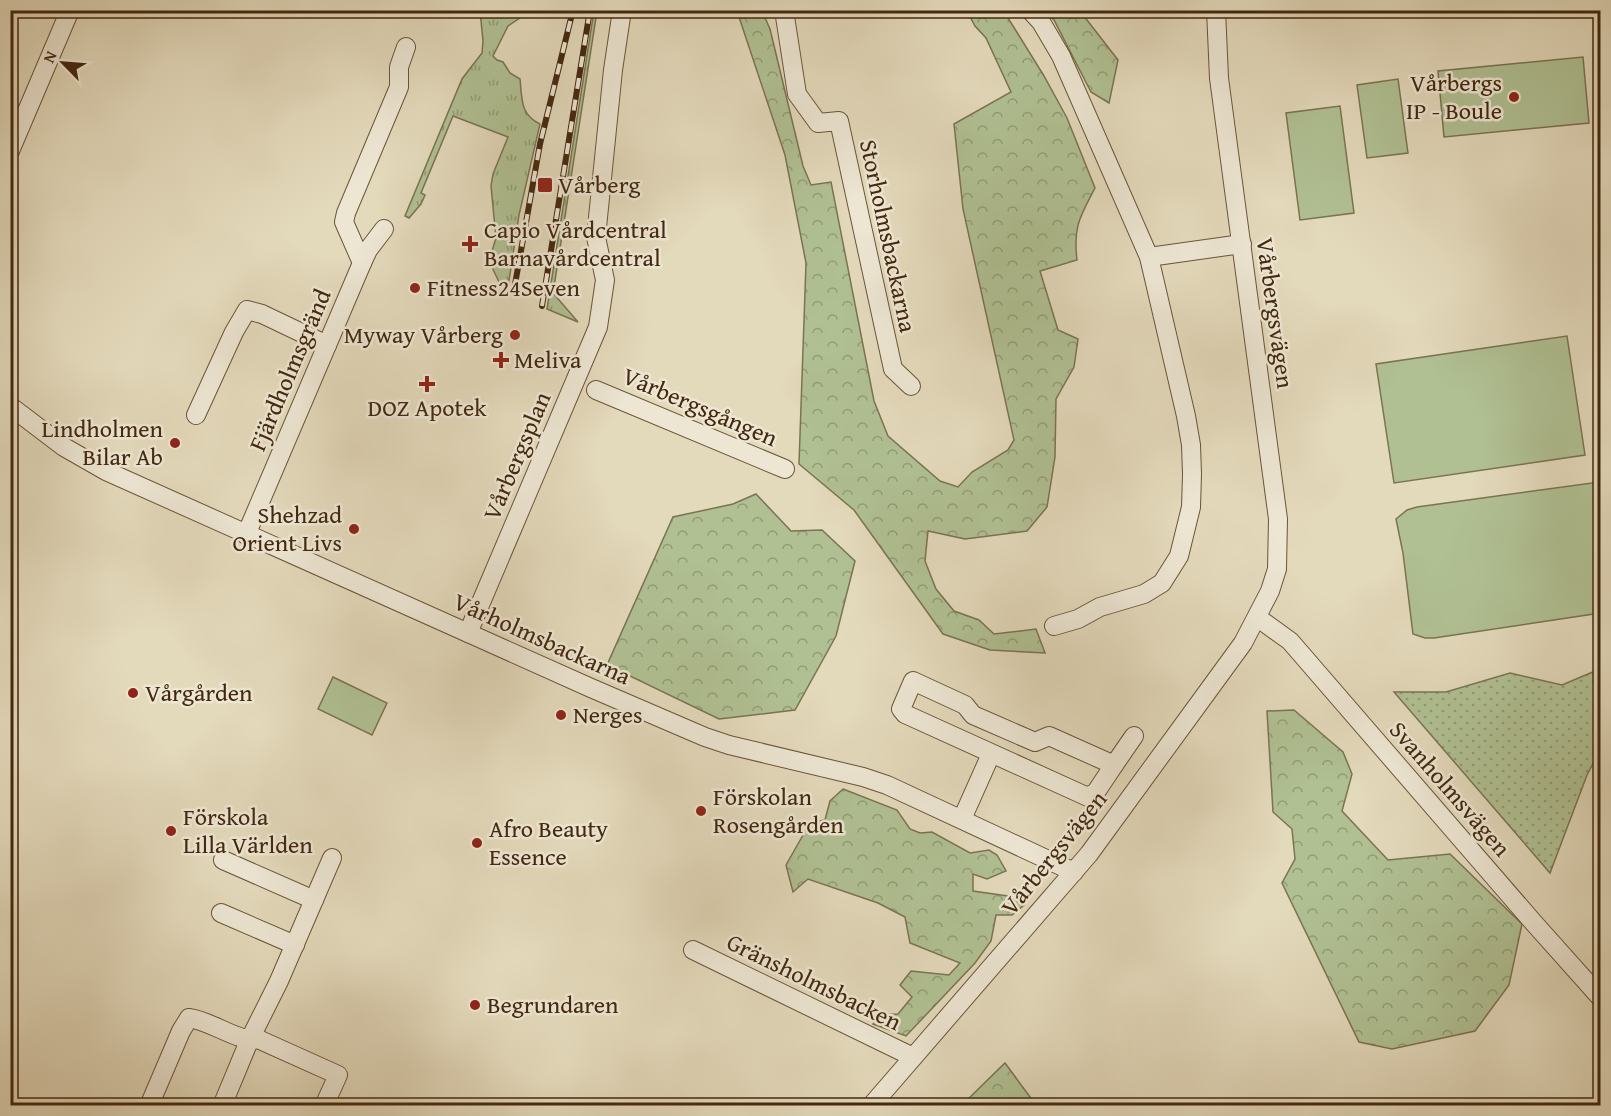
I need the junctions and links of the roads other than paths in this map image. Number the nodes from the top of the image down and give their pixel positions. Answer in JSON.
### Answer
{"nodes":[{"id":1,"x":70,"y":10,"type":"edge"},
{"id":2,"x":622,"y":10,"type":"edge"},
{"id":3,"x":784,"y":10,"type":"edge"},
{"id":4,"x":1030,"y":10,"type":"edge"},
{"id":5,"x":1205,"y":10,"type":"edge"},
{"id":6,"x":1216,"y":10,"type":"edge"},
{"id":7,"x":406,"y":47,"type":"dead end"},
{"id":8,"x":10,"y":151,"type":"edge"},
{"id":9,"x":384,"y":229,"type":"dead end"},
{"id":10,"x":1236,"y":245,"type":"junction"},
{"id":11,"x":1149,"y":257,"type":"junction"},
{"id":12,"x":362,"y":263,"type":"junction"},
{"id":13,"x":327,"y":345,"type":"junction"},
{"id":14,"x":911,"y":386,"type":"dead end"},
{"id":15,"x":596,"y":390,"type":"dead end"},
{"id":16,"x":10,"y":406,"type":"edge"},
{"id":17,"x":196,"y":415,"type":"dead end"},
{"id":18,"x":785,"y":469,"type":"dead end"},
{"id":19,"x":246,"y":535,"type":"junction"},
{"id":20,"x":1258,"y":618,"type":"junction"},
{"id":21,"x":1054,"y":626,"type":"dead end"},
{"id":22,"x":468,"y":633,"type":"junction"},
{"id":23,"x":1134,"y":736,"type":"dead end"},
{"id":24,"x":991,"y":754,"type":"junction"},
{"id":25,"x":1114,"y":765,"type":"junction"},
{"id":26,"x":962,"y":819,"type":"junction"},
{"id":27,"x":332,"y":858,"type":"dead end"},
{"id":28,"x":223,"y":860,"type":"dead end"},
{"id":29,"x":1074,"y":872,"type":"junction"},
{"id":30,"x":314,"y":900,"type":"junction"},
{"id":31,"x":220,"y":913,"type":"dead end"},
{"id":32,"x":294,"y":945,"type":"junction"},
{"id":33,"x":693,"y":950,"type":"dead end"},
{"id":34,"x":1600,"y":997,"type":"edge"},
{"id":35,"x":249,"y":1041,"type":"junction"},
{"id":36,"x":913,"y":1057,"type":"junction"},
{"id":37,"x":149,"y":1106,"type":"edge"},
{"id":38,"x":222,"y":1106,"type":"edge"},
{"id":39,"x":324,"y":1106,"type":"edge"},
{"id":40,"x":871,"y":1106,"type":"edge"}],
"edges":[{"from":1,"to":8,"type":"street"},
{"from":2,"to":22,"type":"street","name":"Vårbergsplan"},
{"from":3,"to":14,"type":"street","name":"Storholmsbackarna"},
{"from":4,"to":11,"type":"street"},
{"from":5,"to":10,"type":"street","name":"Vårbergsvägen"},
{"from":6,"to":10,"type":"street","name":"Vårbergsvägen"},
{"from":7,"to":12,"type":"street"},
{"from":9,"to":12,"type":"street","name":"Fjärdholmsgränd"},
{"from":10,"to":11,"type":"street"},
{"from":10,"to":20,"type":"street","name":"Vårbergsvägen"},
{"from":11,"to":21,"type":"street"},
{"from":12,"to":13,"type":"street","name":"Fjärdholmsgränd"},
{"from":13,"to":17,"type":"street"},
{"from":13,"to":19,"type":"street","name":"Fjärdholmsgränd"},
{"from":15,"to":18,"type":"street","name":"Vårbergsgången"},
{"from":16,"to":19,"type":"street","name":"Vårholmsbackarna"},
{"from":19,"to":22,"type":"street","name":"Vårholmsbackarna"},
{"from":20,"to":29,"type":"street","name":"Vårbergsvägen"},
{"from":20,"to":34,"type":"street","name":"Svanholmsvägen"},
{"from":22,"to":26,"type":"street","name":"Vårholmsbackarna"},
{"from":23,"to":25,"type":"street"},
{"from":24,"to":25,"type":"street"},
{"from":24,"to":25,"type":"street"},
{"from":24,"to":26,"type":"street"},
{"from":26,"to":29,"type":"street","name":"Vårholmsbackarna"},
{"from":27,"to":30,"type":"street"},
{"from":28,"to":30,"type":"street"},
{"from":29,"to":36,"type":"street","name":"Vårbergsvägen"},
{"from":30,"to":32,"type":"street"},
{"from":31,"to":32,"type":"street"},
{"from":32,"to":35,"type":"street"},
{"from":33,"to":36,"type":"street","name":"Gränsholmsbacken"},
{"from":35,"to":37,"type":"street"},
{"from":35,"to":38,"type":"street"},
{"from":35,"to":39,"type":"street"},
{"from":36,"to":40,"type":"street","name":"Vårbergsvägen"}]}
